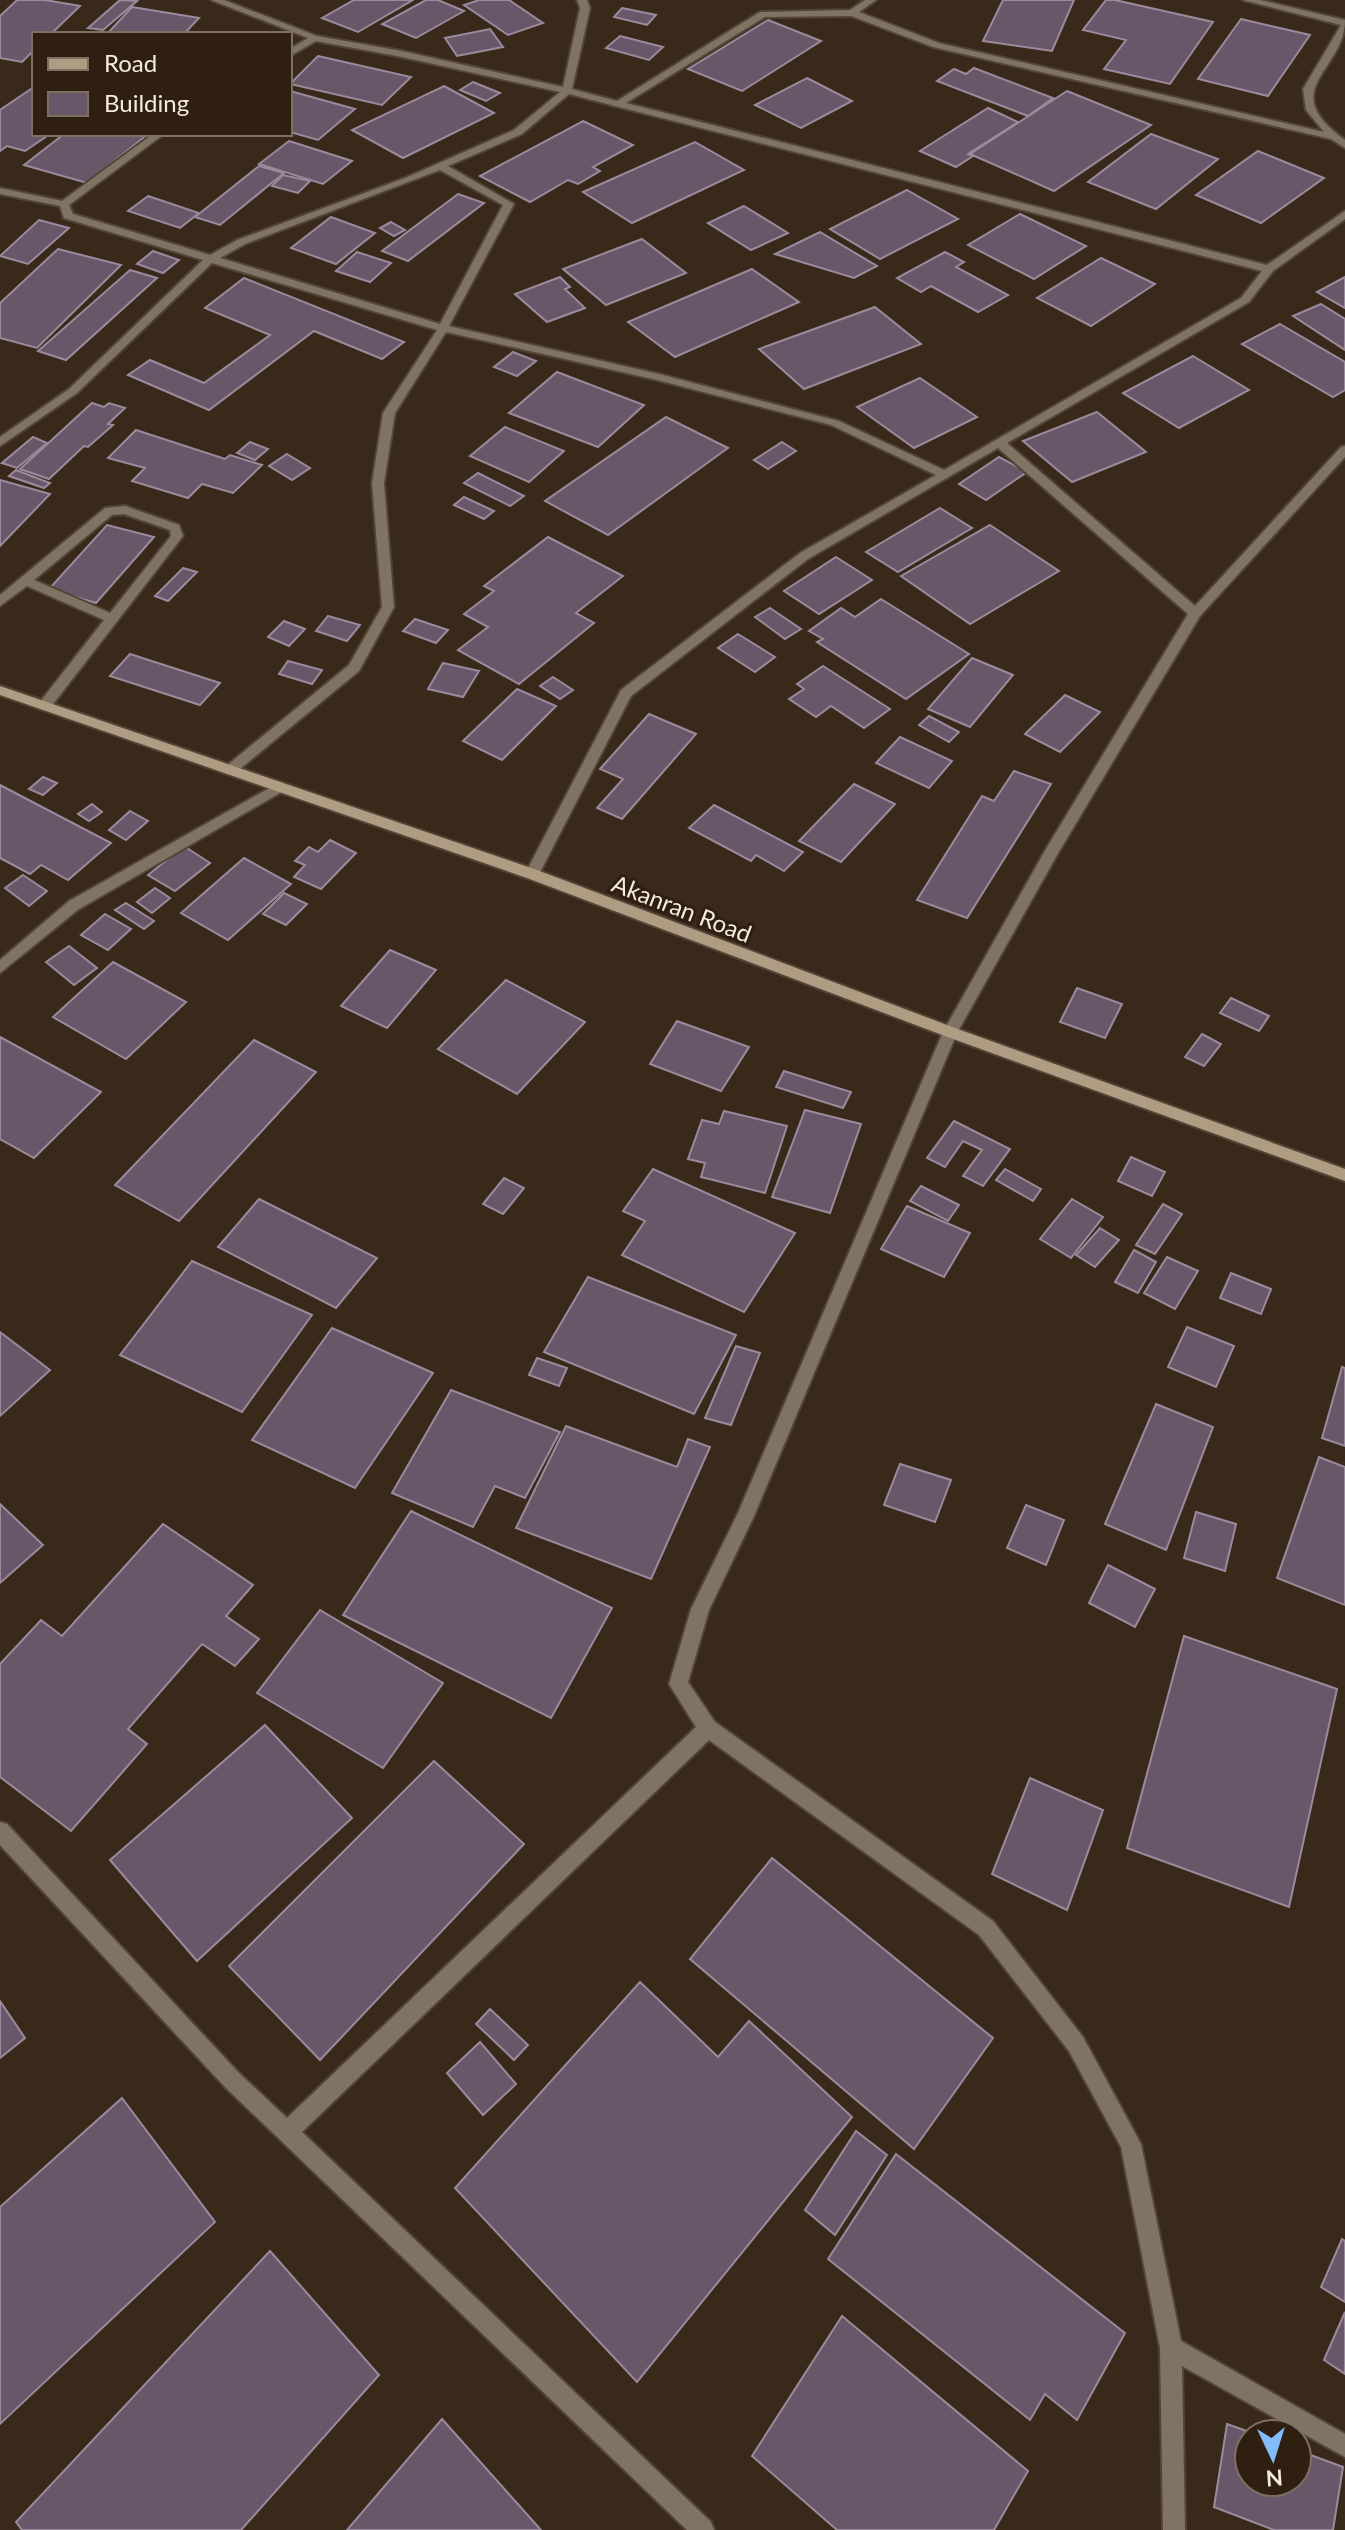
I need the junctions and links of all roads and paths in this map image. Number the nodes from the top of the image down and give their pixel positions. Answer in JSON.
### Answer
{"nodes":[{"id":1,"x":216,"y":0,"type":"edge"},
{"id":2,"x":582,"y":0,"type":"edge"},
{"id":3,"x":871,"y":0,"type":"edge"},
{"id":4,"x":1248,"y":0,"type":"edge"},
{"id":5,"x":852,"y":13,"type":"junction"},
{"id":6,"x":1345,"y":24,"type":"edge"},
{"id":7,"x":315,"y":38,"type":"junction"},
{"id":8,"x":292,"y":52,"type":"edge"},
{"id":9,"x":567,"y":91,"type":"junction"},
{"id":10,"x":618,"y":104,"type":"junction"},
{"id":11,"x":156,"y":136,"type":"edge"},
{"id":12,"x":1334,"y":137,"type":"junction"},
{"id":13,"x":1345,"y":145,"type":"edge"},
{"id":14,"x":440,"y":166,"type":"junction"},
{"id":15,"x":0,"y":191,"type":"edge"},
{"id":16,"x":64,"y":204,"type":"junction"},
{"id":17,"x":1345,"y":214,"type":"edge"},
{"id":18,"x":210,"y":259,"type":"junction"},
{"id":19,"x":1269,"y":269,"type":"junction"},
{"id":20,"x":443,"y":328,"type":"junction"},
{"id":21,"x":0,"y":442,"type":"edge"},
{"id":22,"x":998,"y":442,"type":"junction"},
{"id":23,"x":1345,"y":450,"type":"edge"},
{"id":24,"x":946,"y":475,"type":"junction"},
{"id":25,"x":26,"y":581,"type":"junction"},
{"id":26,"x":0,"y":602,"type":"edge"},
{"id":27,"x":1195,"y":613,"type":"junction"},
{"id":28,"x":112,"y":619,"type":"junction"},
{"id":29,"x":0,"y":690,"type":"edge"},
{"id":30,"x":45,"y":705,"type":"junction"},
{"id":31,"x":230,"y":770,"type":"junction"},
{"id":32,"x":280,"y":787,"type":"junction"},
{"id":33,"x":532,"y":874,"type":"junction"},
{"id":34,"x":0,"y":968,"type":"edge"},
{"id":35,"x":950,"y":1032,"type":"junction"},
{"id":36,"x":1345,"y":1175,"type":"edge"},
{"id":37,"x":708,"y":1728,"type":"junction"},
{"id":38,"x":0,"y":1831,"type":"edge"},
{"id":39,"x":287,"y":2132,"type":"junction"},
{"id":40,"x":1171,"y":2348,"type":"junction"},
{"id":41,"x":1345,"y":2446,"type":"edge"},
{"id":42,"x":703,"y":2530,"type":"edge"},
{"id":43,"x":1174,"y":2530,"type":"edge"}],
"edges":[{"from":1,"to":7,"type":"street"},
{"from":2,"to":9,"type":"street"},
{"from":3,"to":5,"type":"street"},
{"from":4,"to":6,"type":"street"},
{"from":5,"to":10,"type":"street"},
{"from":5,"to":12,"type":"street"},
{"from":6,"to":12,"type":"street"},
{"from":7,"to":8,"type":"street"},
{"from":7,"to":9,"type":"street"},
{"from":9,"to":10,"type":"street"},
{"from":9,"to":14,"type":"street"},
{"from":10,"to":19,"type":"street"},
{"from":11,"to":16,"type":"street"},
{"from":12,"to":13,"type":"street"},
{"from":14,"to":18,"type":"street"},
{"from":14,"to":20,"type":"street"},
{"from":15,"to":16,"type":"street"},
{"from":16,"to":18,"type":"street"},
{"from":17,"to":19,"type":"street"},
{"from":18,"to":20,"type":"street"},
{"from":18,"to":21,"type":"street"},
{"from":19,"to":22,"type":"street"},
{"from":20,"to":24,"type":"street"},
{"from":20,"to":31,"type":"street"},
{"from":22,"to":24,"type":"street"},
{"from":22,"to":27,"type":"street"},
{"from":23,"to":27,"type":"street"},
{"from":24,"to":33,"type":"street"},
{"from":25,"to":26,"type":"street"},
{"from":25,"to":28,"type":"street"},
{"from":25,"to":28,"type":"street"},
{"from":27,"to":35,"type":"street"},
{"from":28,"to":30,"type":"street"},
{"from":29,"to":30,"type":"main road","name":"Akanran Road"},
{"from":30,"to":31,"type":"main road","name":"Akanran Road"},
{"from":31,"to":32,"type":"main road","name":"Akanran Road"},
{"from":32,"to":33,"type":"main road","name":"Akanran Road"},
{"from":32,"to":34,"type":"street"},
{"from":33,"to":35,"type":"main road","name":"Akanran Road"},
{"from":35,"to":36,"type":"main road","name":"Akanran Road"},
{"from":35,"to":37,"type":"street"},
{"from":37,"to":39,"type":"street"},
{"from":37,"to":40,"type":"street"},
{"from":38,"to":39,"type":"street"},
{"from":39,"to":42,"type":"street"},
{"from":40,"to":41,"type":"street"},
{"from":40,"to":43,"type":"street"}]}
